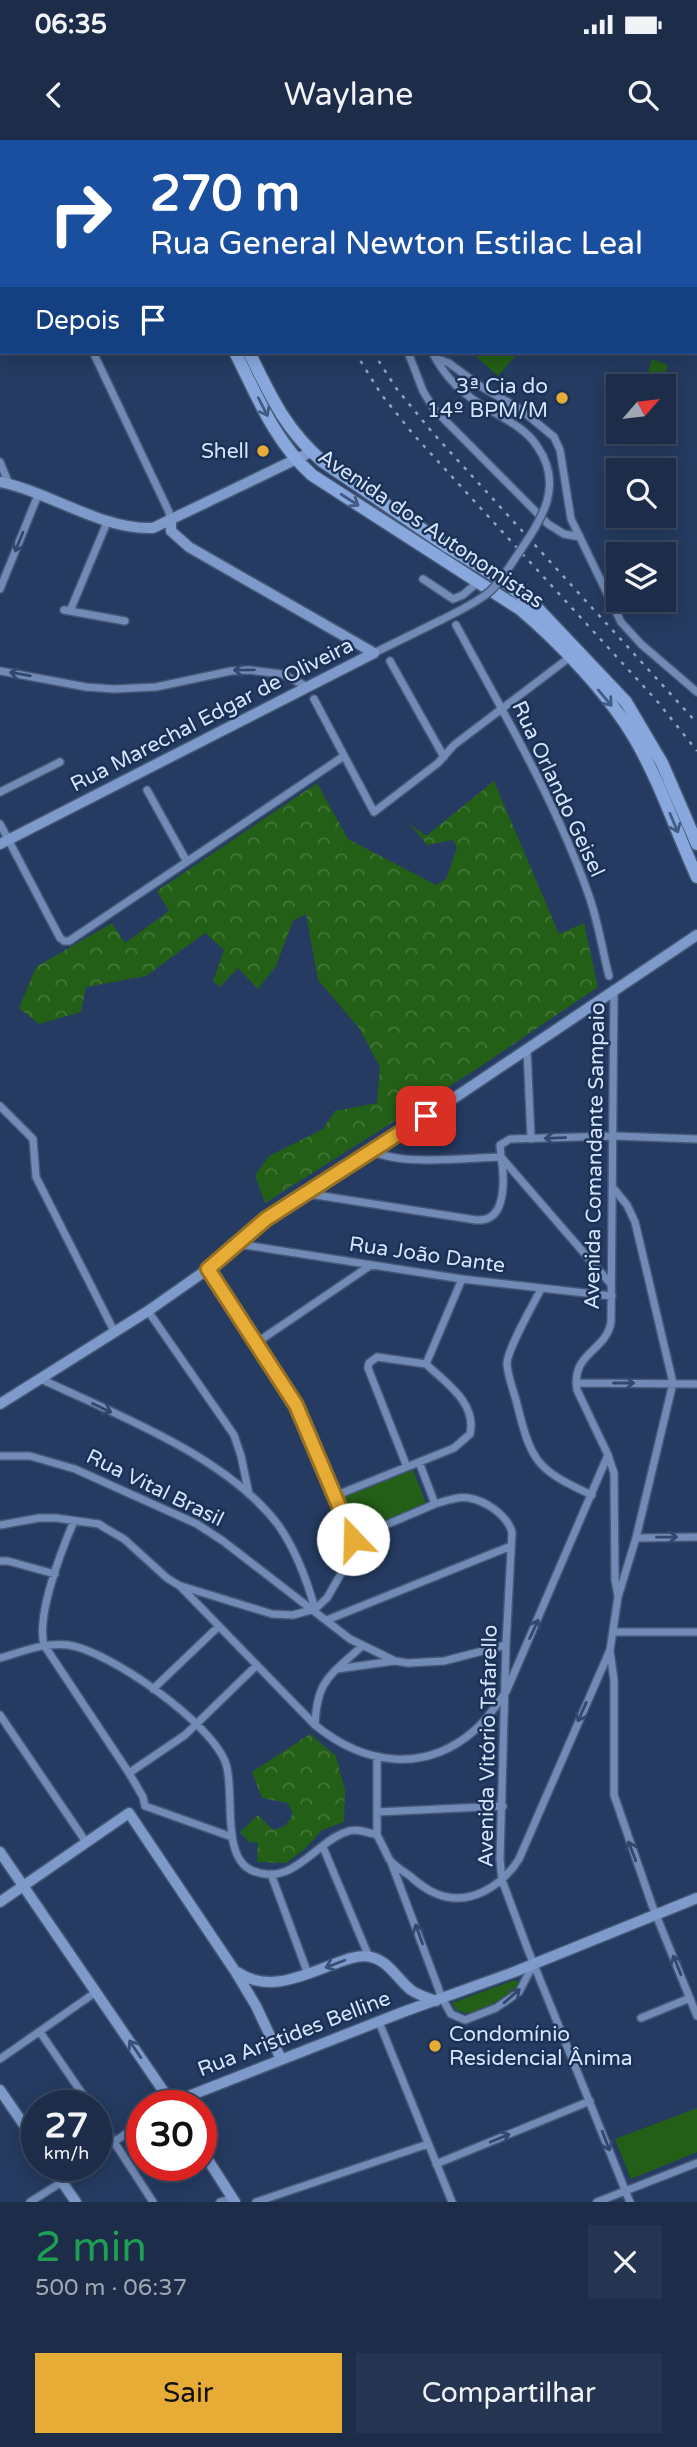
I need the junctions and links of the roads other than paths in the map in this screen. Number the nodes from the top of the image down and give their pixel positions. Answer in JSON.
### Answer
{"nodes":[{"id":1,"x":94,"y":354,"type":"edge"},
{"id":2,"x":236,"y":354,"type":"edge"},
{"id":3,"x":249,"y":354,"type":"edge"},
{"id":4,"x":409,"y":354,"type":"edge"},
{"id":5,"x":437,"y":357,"type":"edge"},
{"id":6,"x":311,"y":452,"type":"junction"},
{"id":7,"x":295,"y":460,"type":"junction"},
{"id":8,"x":0,"y":463,"type":"edge"},
{"id":9,"x":4,"y":483,"type":"edge"},
{"id":10,"x":38,"y":495,"type":"junction"},
{"id":11,"x":108,"y":520,"type":"junction"},
{"id":12,"x":171,"y":522,"type":"junction"},
{"id":13,"x":580,"y":537,"type":"junction"},
{"id":14,"x":423,"y":579,"type":"dead end"},
{"id":15,"x":479,"y":581,"type":"junction"},
{"id":16,"x":0,"y":589,"type":"edge"},
{"id":17,"x":125,"y":621,"type":"dead end"},
{"id":18,"x":456,"y":625,"type":"dead end"},
{"id":19,"x":374,"y":653,"type":"junction"},
{"id":20,"x":570,"y":657,"type":"junction"},
{"id":21,"x":390,"y":661,"type":"dead end"},
{"id":22,"x":0,"y":671,"type":"edge"},
{"id":23,"x":309,"y":688,"type":"junction"},
{"id":24,"x":697,"y":692,"type":"edge"},
{"id":25,"x":314,"y":699,"type":"dead end"},
{"id":26,"x":501,"y":709,"type":"junction"},
{"id":27,"x":344,"y":756,"type":"junction"},
{"id":28,"x":444,"y":757,"type":"junction"},
{"id":29,"x":60,"y":762,"type":"dead end"},
{"id":30,"x":147,"y":790,"type":"dead end"},
{"id":31,"x":0,"y":792,"type":"edge"},
{"id":32,"x":0,"y":824,"type":"edge"},
{"id":33,"x":4,"y":842,"type":"edge"},
{"id":34,"x":697,"y":844,"type":"edge"},
{"id":35,"x":187,"y":862,"type":"junction"},
{"id":36,"x":697,"y":877,"type":"edge"},
{"id":37,"x":697,"y":935,"type":"edge"},
{"id":38,"x":609,"y":976,"type":"dead end"},
{"id":39,"x":614,"y":989,"type":"junction"},
{"id":40,"x":527,"y":1049,"type":"junction"},
{"id":41,"x":0,"y":1106,"type":"edge"},
{"id":42,"x":614,"y":1136,"type":"junction"},
{"id":43,"x":531,"y":1139,"type":"junction"},
{"id":44,"x":697,"y":1139,"type":"edge"},
{"id":45,"x":370,"y":1151,"type":"junction"},
{"id":46,"x":501,"y":1157,"type":"junction"},
{"id":47,"x":614,"y":1189,"type":"junction"},
{"id":48,"x":303,"y":1193,"type":"junction"},
{"id":49,"x":238,"y":1244,"type":"junction"},
{"id":50,"x":372,"y":1265,"type":"junction"},
{"id":51,"x":208,"y":1269,"type":"junction"},
{"id":52,"x":463,"y":1279,"type":"junction"},
{"id":53,"x":611,"y":1284,"type":"junction"},
{"id":54,"x":541,"y":1289,"type":"junction"},
{"id":55,"x":612,"y":1296,"type":"junction"},
{"id":56,"x":148,"y":1311,"type":"junction"},
{"id":57,"x":115,"y":1333,"type":"junction"},
{"id":58,"x":256,"y":1343,"type":"junction"},
{"id":59,"x":426,"y":1364,"type":"junction"},
{"id":60,"x":41,"y":1379,"type":"junction"},
{"id":61,"x":576,"y":1383,"type":"junction"},
{"id":62,"x":673,"y":1383,"type":"junction"},
{"id":63,"x":697,"y":1384,"type":"edge"},
{"id":64,"x":0,"y":1404,"type":"edge"},
{"id":65,"x":608,"y":1455,"type":"junction"},
{"id":66,"x":0,"y":1457,"type":"edge"},
{"id":67,"x":419,"y":1462,"type":"junction"},
{"id":68,"x":407,"y":1467,"type":"junction"},
{"id":69,"x":249,"y":1494,"type":"junction"},
{"id":70,"x":337,"y":1495,"type":"junction"},
{"id":71,"x":592,"y":1495,"type":"junction"},
{"id":72,"x":435,"y":1504,"type":"junction"},
{"id":73,"x":74,"y":1521,"type":"junction"},
{"id":74,"x":0,"y":1525,"type":"edge"},
{"id":75,"x":697,"y":1537,"type":"edge"},
{"id":76,"x":636,"y":1538,"type":"junction"},
{"id":77,"x":353,"y":1539,"type":"junction"},
{"id":78,"x":511,"y":1546,"type":"junction"},
{"id":79,"x":0,"y":1561,"type":"edge"},
{"id":80,"x":55,"y":1574,"type":"junction"},
{"id":81,"x":180,"y":1586,"type":"junction"},
{"id":82,"x":618,"y":1597,"type":"junction"},
{"id":83,"x":315,"y":1609,"type":"junction"},
{"id":84,"x":327,"y":1620,"type":"junction"},
{"id":85,"x":218,"y":1627,"type":"junction"},
{"id":86,"x":614,"y":1632,"type":"junction"},
{"id":87,"x":697,"y":1632,"type":"edge"},
{"id":88,"x":44,"y":1645,"type":"junction"},
{"id":89,"x":506,"y":1645,"type":"junction"},
{"id":90,"x":362,"y":1646,"type":"junction"},
{"id":91,"x":610,"y":1650,"type":"junction"},
{"id":92,"x":0,"y":1658,"type":"edge"},
{"id":93,"x":395,"y":1661,"type":"junction"},
{"id":94,"x":257,"y":1665,"type":"junction"},
{"id":95,"x":337,"y":1669,"type":"junction"},
{"id":96,"x":153,"y":1689,"type":"junction"},
{"id":97,"x":506,"y":1692,"type":"junction"},
{"id":98,"x":0,"y":1714,"type":"edge"},
{"id":99,"x":197,"y":1725,"type":"junction"},
{"id":100,"x":315,"y":1725,"type":"junction"},
{"id":101,"x":377,"y":1758,"type":"junction"},
{"id":102,"x":129,"y":1773,"type":"junction"},
{"id":103,"x":145,"y":1806,"type":"junction"},
{"id":104,"x":503,"y":1806,"type":"junction"},
{"id":105,"x":377,"y":1812,"type":"junction"},
{"id":106,"x":129,"y":1813,"type":"junction"},
{"id":107,"x":377,"y":1835,"type":"junction"},
{"id":108,"x":232,"y":1837,"type":"junction"},
{"id":109,"x":86,"y":1842,"type":"junction"},
{"id":110,"x":323,"y":1847,"type":"junction"},
{"id":111,"x":0,"y":1852,"type":"edge"},
{"id":112,"x":391,"y":1861,"type":"junction"},
{"id":113,"x":271,"y":1874,"type":"junction"},
{"id":114,"x":502,"y":1880,"type":"junction"},
{"id":115,"x":23,"y":1886,"type":"junction"},
{"id":116,"x":697,"y":1898,"type":"edge"},
{"id":117,"x":0,"y":1902,"type":"edge"},
{"id":118,"x":656,"y":1914,"type":"junction"},
{"id":119,"x":369,"y":1957,"type":"junction"},
{"id":120,"x":533,"y":1965,"type":"junction"},
{"id":121,"x":235,"y":1971,"type":"junction"},
{"id":122,"x":308,"y":1974,"type":"junction"},
{"id":123,"x":273,"y":1983,"type":"junction"},
{"id":124,"x":411,"y":1990,"type":"junction"},
{"id":125,"x":96,"y":1992,"type":"junction"},
{"id":126,"x":693,"y":1999,"type":"edge"},
{"id":127,"x":439,"y":2000,"type":"junction"},
{"id":128,"x":256,"y":2006,"type":"junction"},
{"id":129,"x":403,"y":2012,"type":"junction"},
{"id":130,"x":697,"y":2016,"type":"edge"},
{"id":131,"x":641,"y":2018,"type":"dead end"},
{"id":132,"x":379,"y":2022,"type":"junction"},
{"id":133,"x":40,"y":2032,"type":"junction"},
{"id":134,"x":0,"y":2059,"type":"edge"},
{"id":135,"x":281,"y":2059,"type":"junction"},
{"id":136,"x":0,"y":2090,"type":"edge"},
{"id":137,"x":80,"y":2090,"type":"edge"},
{"id":138,"x":161,"y":2090,"type":"edge"},
{"id":139,"x":205,"y":2090,"type":"edge"},
{"id":140,"x":590,"y":2101,"type":"junction"},
{"id":141,"x":21,"y":2121,"type":"edge"},
{"id":142,"x":126,"y":2133,"type":"edge"},
{"id":143,"x":112,"y":2138,"type":"edge"},
{"id":144,"x":114,"y":2141,"type":"junction"},
{"id":145,"x":428,"y":2144,"type":"junction"},
{"id":146,"x":697,"y":2163,"type":"edge"},
{"id":147,"x":436,"y":2164,"type":"junction"},
{"id":148,"x":217,"y":2174,"type":"edge"},
{"id":149,"x":62,"y":2182,"type":"joint"},
{"id":150,"x":625,"y":2191,"type":"junction"},
{"id":151,"x":233,"y":2200,"type":"edge"},
{"id":152,"x":30,"y":2202,"type":"edge"},
{"id":153,"x":76,"y":2202,"type":"edge"},
{"id":154,"x":153,"y":2202,"type":"edge"},
{"id":155,"x":220,"y":2202,"type":"edge"},
{"id":156,"x":257,"y":2202,"type":"edge"},
{"id":157,"x":452,"y":2202,"type":"edge"},
{"id":158,"x":597,"y":2202,"type":"edge"},
{"id":159,"x":630,"y":2202,"type":"edge"}],
"edges":[{"from":1,"to":12,"type":"street"},
{"from":2,"to":7,"type":"main road","name":"Avenida dos Autonomistas","one_way":true},
{"from":3,"to":6,"type":"main road","name":"Avenida dos Autonomistas"},
{"from":4,"to":13,"type":"street"},
{"from":5,"to":13,"type":"street"},
{"from":5,"to":19,"type":"street","name":"Rua Marechal Edgar de Oliveira","bridge":true},
{"from":6,"to":7,"type":"street"},
{"from":6,"to":34,"type":"main road","name":"Avenida dos Autonomistas"},
{"from":7,"to":12,"type":"street"},
{"from":7,"to":15,"type":"main road","name":"Avenida dos Autonomistas","one_way":true},
{"from":8,"to":9,"type":"street"},
{"from":9,"to":10,"type":"street"},
{"from":10,"to":11,"type":"street"},
{"from":10,"to":16,"type":"street","one_way":true},
{"from":11,"to":12,"type":"street"},
{"from":11,"to":17,"type":"street"},
{"from":12,"to":19,"type":"street"},
{"from":13,"to":24,"type":"street"},
{"from":14,"to":15,"type":"street"},
{"from":15,"to":20,"type":"main road","name":"Avenida dos Autonomistas"},
{"from":18,"to":26,"type":"street","name":"Rua Orlando Geisel"},
{"from":19,"to":23,"type":"street","name":"Rua Marechal Edgar de Oliveira"},
{"from":20,"to":26,"type":"street"},
{"from":20,"to":36,"type":"main road","name":"Avenida dos Autonomistas","one_way":true},
{"from":21,"to":28,"type":"street"},
{"from":23,"to":22,"type":"street","one_way":true},
{"from":23,"to":33,"type":"street","name":"Rua Marechal Edgar de Oliveira"},
{"from":25,"to":27,"type":"street"},
{"from":26,"to":28,"type":"street"},
{"from":26,"to":38,"type":"street","name":"Rua Orlando Geisel"},
{"from":27,"to":28,"type":"street"},
{"from":27,"to":35,"type":"street"},
{"from":29,"to":31,"type":"street"},
{"from":30,"to":35,"type":"street"},
{"from":32,"to":33,"type":"street"},
{"from":33,"to":35,"type":"street"},
{"from":37,"to":39,"type":"street"},
{"from":39,"to":40,"type":"street"},
{"from":39,"to":42,"type":"street","name":"Avenida Comandante Sampaio"},
{"from":40,"to":43,"type":"street"},
{"from":40,"to":45,"type":"street"},
{"from":41,"to":57,"type":"street"},
{"from":42,"to":43,"type":"street","one_way":true},
{"from":42,"to":44,"type":"street"},
{"from":42,"to":47,"type":"street","name":"Avenida Comandante Sampaio"},
{"from":43,"to":46,"type":"street"},
{"from":45,"to":46,"type":"street"},
{"from":45,"to":48,"type":"street"},
{"from":46,"to":48,"type":"street"},
{"from":46,"to":53,"type":"street"},
{"from":47,"to":53,"type":"street","name":"Avenida Comandante Sampaio"},
{"from":47,"to":62,"type":"street"},
{"from":48,"to":49,"type":"street"},
{"from":49,"to":50,"type":"street","name":"Rua João Dante"},
{"from":49,"to":51,"type":"street"},
{"from":50,"to":52,"type":"street","name":"Rua João Dante"},
{"from":50,"to":58,"type":"street"},
{"from":51,"to":56,"type":"street"},
{"from":51,"to":58,"type":"street"},
{"from":52,"to":54,"type":"street","name":"Rua João Dante"},
{"from":52,"to":59,"type":"street"},
{"from":53,"to":55,"type":"street","name":"Avenida Comandante Sampaio"},
{"from":54,"to":55,"type":"street","name":"Rua João Dante"},
{"from":54,"to":71,"type":"street"},
{"from":55,"to":61,"type":"street","name":"Avenida Comandante Sampaio"},
{"from":56,"to":57,"type":"street"},
{"from":56,"to":69,"type":"street"},
{"from":57,"to":60,"type":"street"},
{"from":58,"to":70,"type":"street"},
{"from":59,"to":67,"type":"street"},
{"from":59,"to":68,"type":"street"},
{"from":60,"to":64,"type":"street"},
{"from":60,"to":69,"type":"street","one_way":true},
{"from":61,"to":62,"type":"street","one_way":true},
{"from":61,"to":65,"type":"street"},
{"from":62,"to":63,"type":"street"},
{"from":62,"to":76,"type":"street"},
{"from":65,"to":71,"type":"street"},
{"from":65,"to":82,"type":"street"},
{"from":66,"to":83,"type":"street","name":"Rua Vital Brasil"},
{"from":67,"to":68,"type":"street"},
{"from":67,"to":72,"type":"street"},
{"from":68,"to":70,"type":"street"},
{"from":69,"to":83,"type":"street"},
{"from":70,"to":77,"type":"street"},
{"from":97,"to":71,"type":"street","one_way":true},
{"from":72,"to":77,"type":"street","name":"Avenida Vitório Tafarello"},
{"from":72,"to":78,"type":"street","name":"Avenida Vitório Tafarello"},
{"from":73,"to":74,"type":"street"},
{"from":73,"to":80,"type":"street"},
{"from":73,"to":81,"type":"street"},
{"from":76,"to":75,"type":"street","one_way":true},
{"from":76,"to":82,"type":"street"},
{"from":77,"to":83,"type":"street"},
{"from":78,"to":84,"type":"street"},
{"from":78,"to":89,"type":"street","name":"Avenida Vitório Tafarello"},
{"from":79,"to":80,"type":"street"},
{"from":80,"to":88,"type":"street"},
{"from":81,"to":83,"type":"street"},
{"from":81,"to":85,"type":"street"},
{"from":82,"to":86,"type":"street"},
{"from":83,"to":84,"type":"street","name":"Rua Vital Brasil"},
{"from":84,"to":90,"type":"street","name":"Rua Vital Brasil"},
{"from":85,"to":94,"type":"street"},
{"from":85,"to":96,"type":"street"},
{"from":86,"to":87,"type":"street"},
{"from":86,"to":91,"type":"street"},
{"from":88,"to":92,"type":"street"},
{"from":88,"to":96,"type":"street"},
{"from":88,"to":102,"type":"street"},
{"from":89,"to":93,"type":"street"},
{"from":89,"to":97,"type":"street","name":"Avenida Vitório Tafarello"},
{"from":90,"to":93,"type":"street","name":"Rua Vital Brasil"},
{"from":90,"to":95,"type":"street"},
{"from":91,"to":114,"type":"street","one_way":true},
{"from":118,"to":91,"type":"street","one_way":true},
{"from":93,"to":95,"type":"street"},
{"from":94,"to":99,"type":"street"},
{"from":94,"to":100,"type":"street"},
{"from":95,"to":100,"type":"street"},
{"from":96,"to":99,"type":"street"},
{"from":97,"to":101,"type":"street"},
{"from":97,"to":104,"type":"street","name":"Avenida Vitório Tafarello"},
{"from":98,"to":109,"type":"street"},
{"from":99,"to":102,"type":"street"},
{"from":99,"to":108,"type":"street"},
{"from":100,"to":101,"type":"street"},
{"from":101,"to":105,"type":"street"},
{"from":102,"to":103,"type":"street"},
{"from":103,"to":106,"type":"street"},
{"from":103,"to":108,"type":"street"},
{"from":104,"to":105,"type":"street"},
{"from":104,"to":114,"type":"street","name":"Avenida Vitório Tafarello"},
{"from":105,"to":107,"type":"street"},
{"from":106,"to":109,"type":"street"},
{"from":106,"to":121,"type":"street"},
{"from":107,"to":110,"type":"street"},
{"from":107,"to":112,"type":"street"},
{"from":108,"to":113,"type":"street"},
{"from":109,"to":115,"type":"street"},
{"from":110,"to":113,"type":"street"},
{"from":110,"to":119,"type":"street"},
{"from":111,"to":115,"type":"street"},
{"from":112,"to":114,"type":"street"},
{"from":127,"to":112,"type":"street","one_way":true},
{"from":113,"to":122,"type":"street"},
{"from":114,"to":120,"type":"street","name":"Avenida Vitório Tafarello"},
{"from":115,"to":117,"type":"street"},
{"from":115,"to":125,"type":"street"},
{"from":116,"to":118,"type":"street","name":"Rua Aristides Belline"},
{"from":118,"to":120,"type":"street","name":"Rua Aristides Belline"},
{"from":126,"to":118,"type":"street","one_way":true},
{"from":119,"to":122,"type":"street","one_way":true},
{"from":119,"to":124,"type":"street"},
{"from":120,"to":127,"type":"street","name":"Rua Aristides Belline"},
{"from":127,"to":120,"type":"street","one_way":true},
{"from":120,"to":140,"type":"street","name":"Avenida Vitório Tafarello"},
{"from":121,"to":123,"type":"street"},
{"from":121,"to":128,"type":"street"},
{"from":122,"to":123,"type":"street"},
{"from":123,"to":128,"type":"street"},
{"from":124,"to":127,"type":"street"},
{"from":124,"to":129,"type":"street"},
{"from":125,"to":133,"type":"street"},
{"from":138,"to":125,"type":"street","one_way":true},
{"from":126,"to":130,"type":"street"},
{"from":126,"to":131,"type":"street"},
{"from":127,"to":129,"type":"street","name":"Rua Aristides Belline"},
{"from":128,"to":135,"type":"street"},
{"from":129,"to":132,"type":"street","name":"Rua Aristides Belline"},
{"from":132,"to":135,"type":"street","name":"Rua Aristides Belline"},
{"from":132,"to":145,"type":"street"},
{"from":133,"to":134,"type":"street"},
{"from":133,"to":137,"type":"street"},
{"from":135,"to":139,"type":"street","name":"Rua Aristides Belline"},
{"from":136,"to":141,"type":"street"},
{"from":147,"to":140,"type":"street","one_way":true},
{"from":140,"to":150,"type":"street","name":"Avenida Vitório Tafarello","one_way":true},
{"from":142,"to":144,"type":"street"},
{"from":143,"to":144,"type":"street"},
{"from":144,"to":154,"type":"street"},
{"from":145,"to":147,"type":"street"},
{"from":145,"to":156,"type":"street"},
{"from":146,"to":150,"type":"street"},
{"from":147,"to":157,"type":"street"},
{"from":148,"to":151,"type":"street"},
{"from":149,"to":152,"type":"street"},
{"from":149,"to":153,"type":"street"},
{"from":150,"to":158,"type":"street"},
{"from":150,"to":159,"type":"street","name":"Avenida Vitório Tafarello"},
{"from":151,"to":155,"type":"street"}]}
